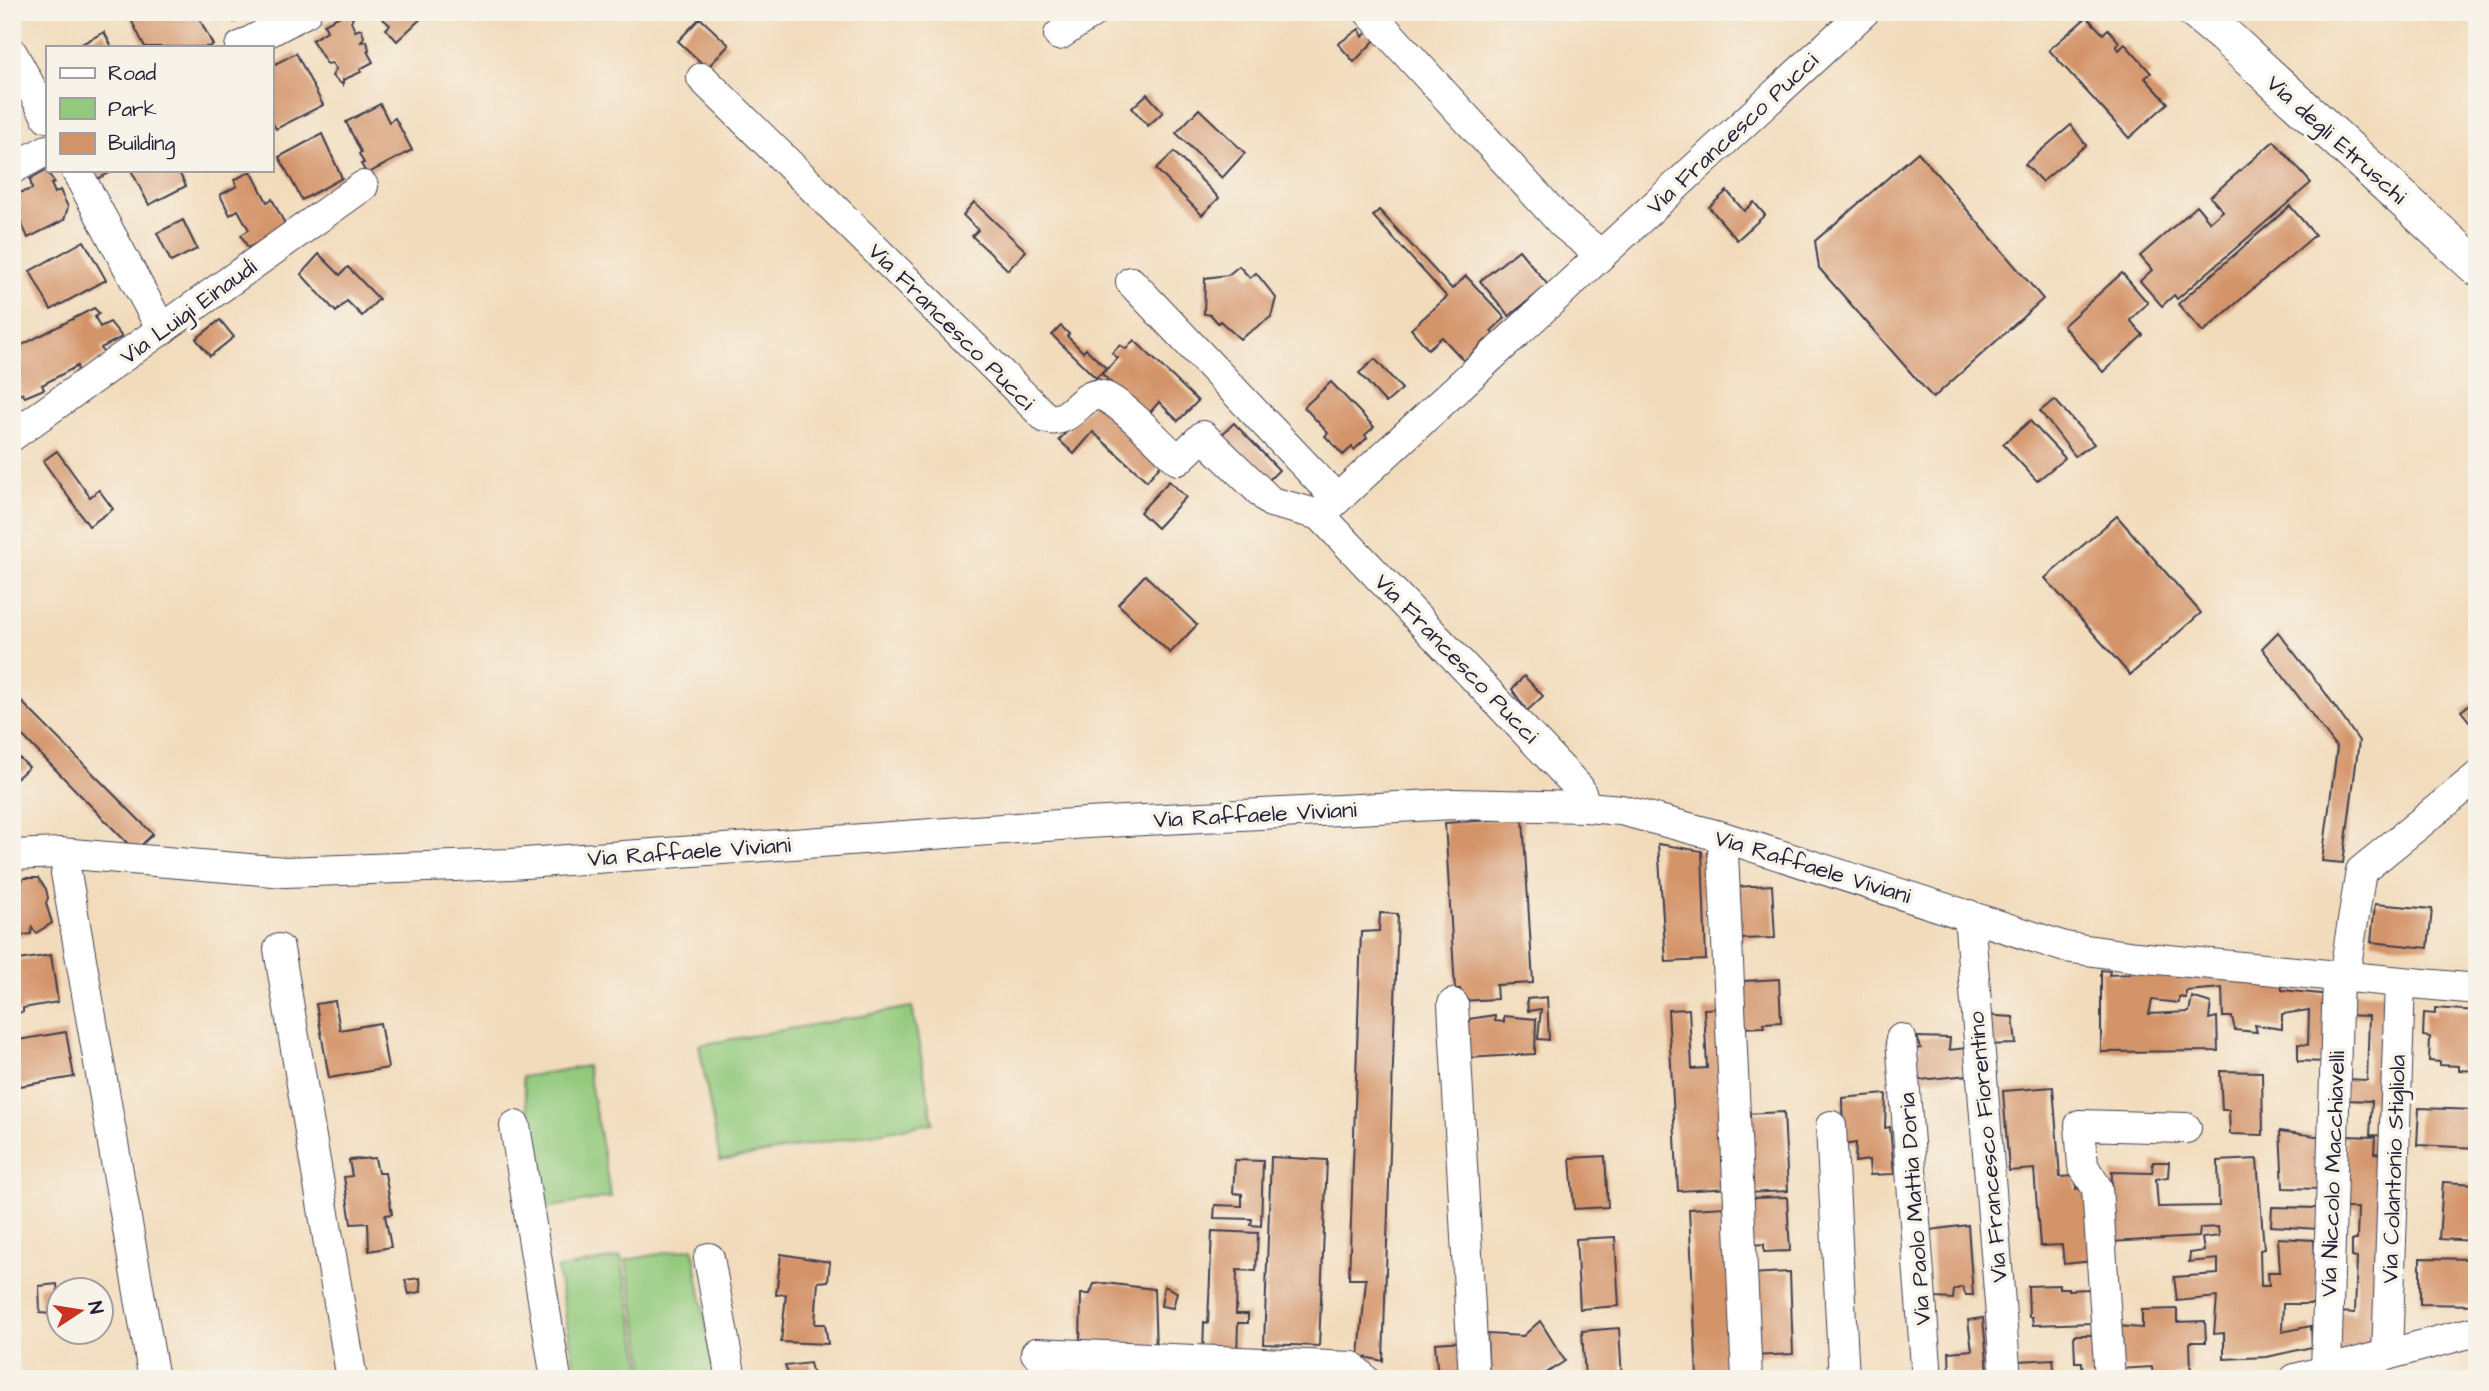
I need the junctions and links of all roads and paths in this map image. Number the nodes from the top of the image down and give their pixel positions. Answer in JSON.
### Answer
{"nodes":[{"id":1,"x":306,"y":12,"type":"edge"},
{"id":2,"x":1093,"y":12,"type":"edge"},
{"id":3,"x":1369,"y":12,"type":"edge"},
{"id":4,"x":1864,"y":12,"type":"edge"},
{"id":5,"x":2196,"y":12,"type":"edge"},
{"id":6,"x":1059,"y":35,"type":"dead end"},
{"id":7,"x":242,"y":46,"type":"edge"},
{"id":8,"x":12,"y":53,"type":"edge"},
{"id":9,"x":702,"y":78,"type":"dead end"},
{"id":10,"x":46,"y":115,"type":"edge"},
{"id":11,"x":46,"y":151,"type":"edge"},
{"id":12,"x":12,"y":169,"type":"edge"},
{"id":13,"x":77,"y":172,"type":"edge"},
{"id":14,"x":363,"y":186,"type":"dead end"},
{"id":15,"x":1600,"y":254,"type":"junction"},
{"id":16,"x":2477,"y":267,"type":"edge"},
{"id":17,"x":1131,"y":282,"type":"dead end"},
{"id":18,"x":162,"y":330,"type":"junction"},
{"id":19,"x":12,"y":436,"type":"edge"},
{"id":20,"x":1328,"y":507,"type":"junction"},
{"id":21,"x":2477,"y":777,"type":"edge"},
{"id":22,"x":1586,"y":807,"type":"junction"},
{"id":23,"x":1723,"y":853,"type":"dead end"},
{"id":24,"x":12,"y":855,"type":"edge"},
{"id":25,"x":66,"y":873,"type":"dead end"},
{"id":26,"x":1969,"y":915,"type":"junction"},
{"id":27,"x":279,"y":948,"type":"dead end"},
{"id":28,"x":2341,"y":977,"type":"junction"},
{"id":29,"x":2400,"y":983,"type":"junction"},
{"id":30,"x":2477,"y":989,"type":"edge"},
{"id":31,"x":1453,"y":1004,"type":"dead end"},
{"id":32,"x":1901,"y":1039,"type":"dead end"},
{"id":33,"x":514,"y":1126,"type":"dead end"},
{"id":34,"x":1830,"y":1126,"type":"dead end"},
{"id":35,"x":2186,"y":1128,"type":"dead end"},
{"id":36,"x":709,"y":1258,"type":"dead end"},
{"id":37,"x":2477,"y":1331,"type":"edge"},
{"id":38,"x":1035,"y":1353,"type":"dead end"},
{"id":39,"x":2387,"y":1355,"type":"junction"},
{"id":40,"x":2326,"y":1371,"type":"junction"},
{"id":41,"x":154,"y":1379,"type":"edge"},
{"id":42,"x":352,"y":1379,"type":"edge"},
{"id":43,"x":556,"y":1379,"type":"edge"},
{"id":44,"x":731,"y":1379,"type":"edge"},
{"id":45,"x":1364,"y":1379,"type":"edge"},
{"id":46,"x":1474,"y":1379,"type":"edge"},
{"id":47,"x":1747,"y":1379,"type":"edge"},
{"id":48,"x":1844,"y":1379,"type":"edge"},
{"id":49,"x":1927,"y":1379,"type":"edge"},
{"id":50,"x":2006,"y":1379,"type":"edge"},
{"id":51,"x":2110,"y":1379,"type":"edge"},
{"id":52,"x":2295,"y":1379,"type":"edge"}],
"edges":[{"from":1,"to":7,"type":"street"},
{"from":2,"to":6,"type":"street"},
{"from":3,"to":15,"type":"street"},
{"from":4,"to":15,"type":"street","name":"Via Francesco Pucci"},
{"from":5,"to":16,"type":"main road","name":"Via degli Etruschi"},
{"from":8,"to":10,"type":"street"},
{"from":9,"to":20,"type":"street","name":"Via Francesco Pucci"},
{"from":11,"to":12,"type":"street"},
{"from":13,"to":18,"type":"street"},
{"from":14,"to":18,"type":"street","name":"Via Luigi Einaudi"},
{"from":15,"to":20,"type":"street","name":"Via Francesco Pucci"},
{"from":17,"to":20,"type":"street","name":"Via Francesco Pucci"},
{"from":18,"to":19,"type":"street","name":"Via Luigi Einaudi"},
{"from":20,"to":22,"type":"street","name":"Via Francesco Pucci"},
{"from":21,"to":28,"type":"street","name":"Via Niccolo Macchiavelli"},
{"from":22,"to":24,"type":"street","name":"Via Raffaele Viviani"},
{"from":22,"to":26,"type":"street","name":"Via Raffaele Viviani"},
{"from":23,"to":47,"type":"street"},
{"from":25,"to":41,"type":"street"},
{"from":26,"to":28,"type":"street","name":"Via Raffaele Viviani"},
{"from":26,"to":50,"type":"street","name":"Via Francesco Fiorentino"},
{"from":27,"to":42,"type":"street"},
{"from":28,"to":29,"type":"street","name":"Via Raffaele Viviani"},
{"from":28,"to":40,"type":"street","name":"Via Niccolo Macchiavelli"},
{"from":29,"to":30,"type":"street","name":"Via Raffaele Viviani"},
{"from":29,"to":39,"type":"street","name":"Via Colantonio Stigliola"},
{"from":31,"to":46,"type":"street"},
{"from":32,"to":49,"type":"street","name":"Via Paolo Mattia Doria"},
{"from":33,"to":43,"type":"street"},
{"from":34,"to":48,"type":"street"},
{"from":35,"to":51,"type":"street"},
{"from":36,"to":44,"type":"street"},
{"from":37,"to":39,"type":"street"},
{"from":38,"to":45,"type":"street"},
{"from":39,"to":40,"type":"street"},
{"from":40,"to":52,"type":"street"}]}
